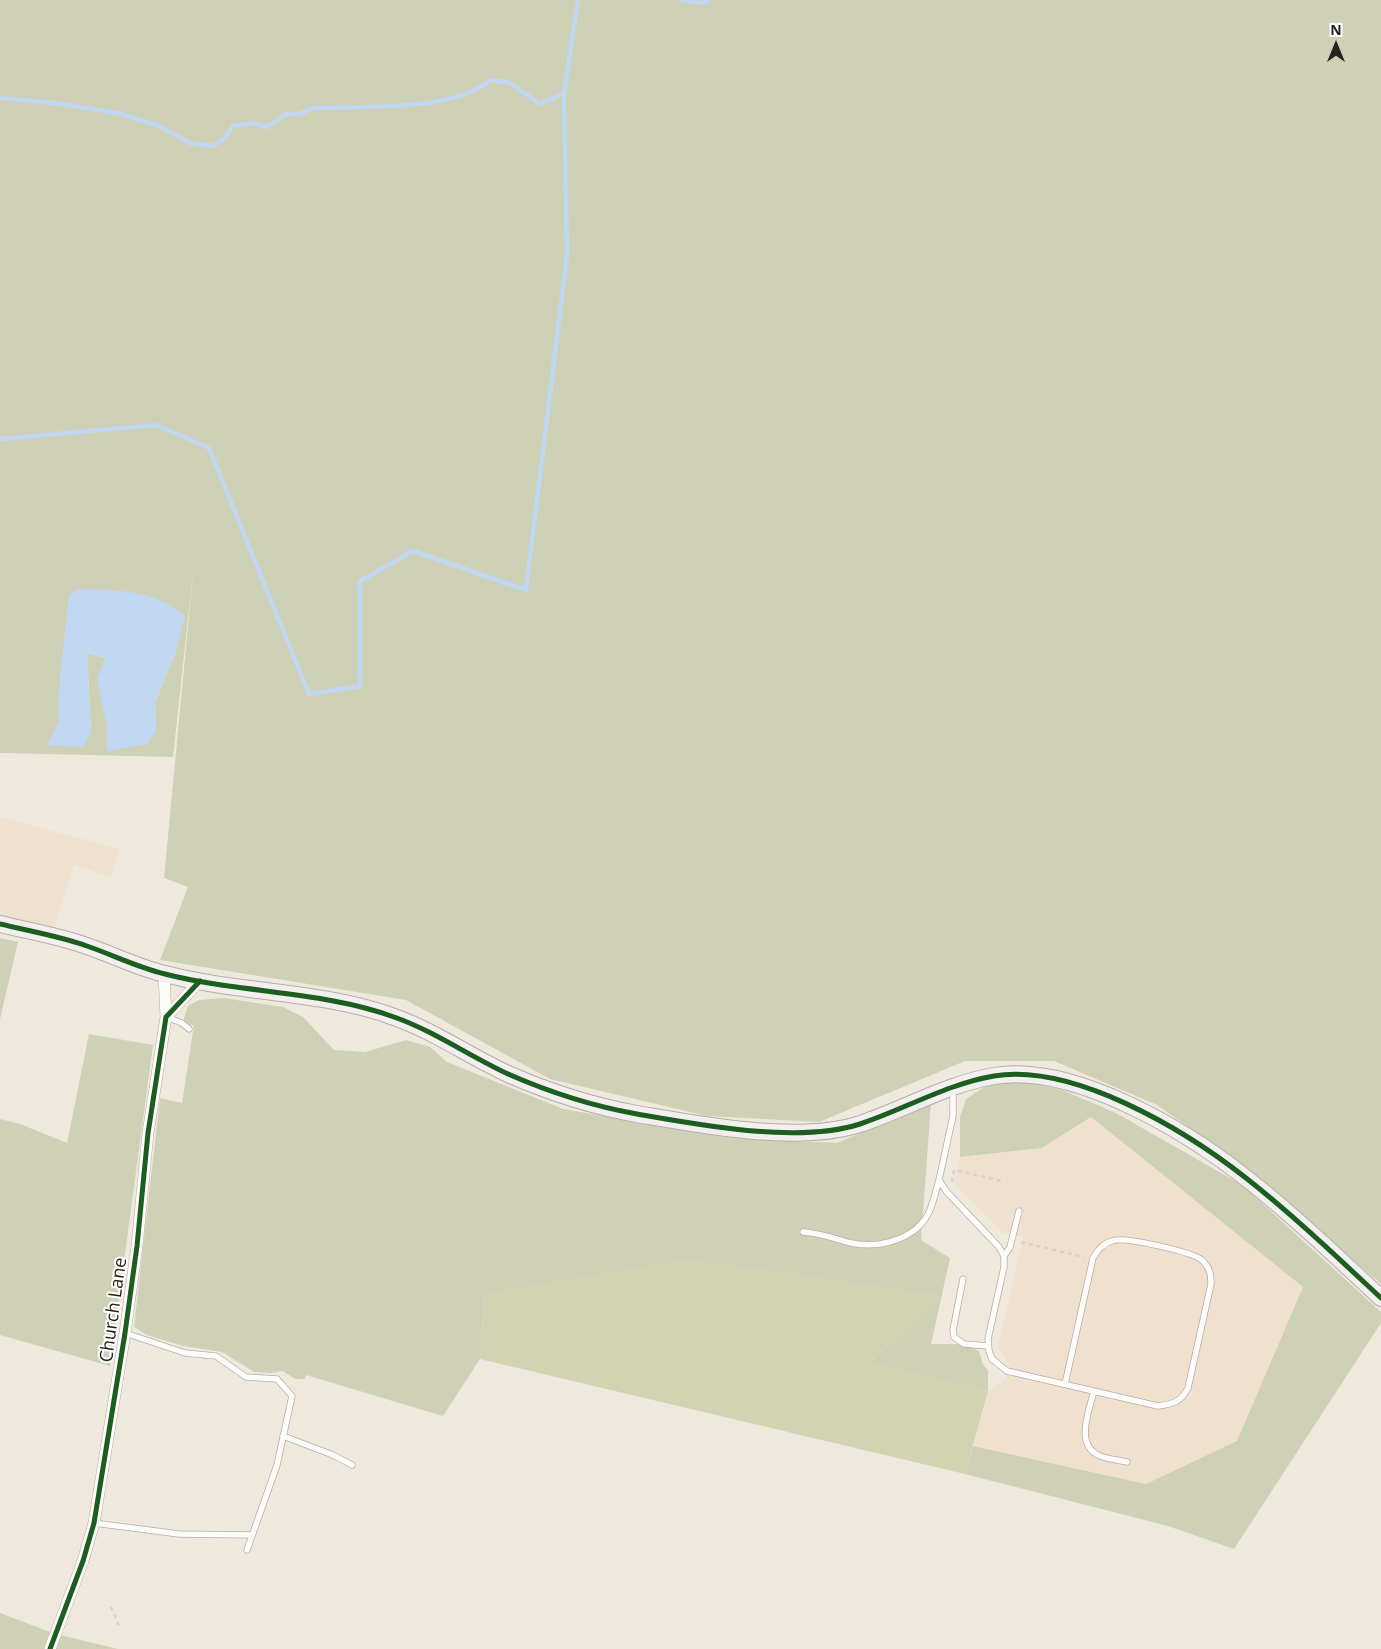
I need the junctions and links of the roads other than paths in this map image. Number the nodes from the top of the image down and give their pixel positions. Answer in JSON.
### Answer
{"nodes":[{"id":1,"x":0,"y":924,"type":"edge"},
{"id":2,"x":164,"y":974,"type":"junction"},
{"id":3,"x":200,"y":981,"type":"junction"},
{"id":4,"x":166,"y":1018,"type":"junction"},
{"id":5,"x":189,"y":1030,"type":"dead end"},
{"id":6,"x":953,"y":1086,"type":"junction"},
{"id":7,"x":939,"y":1180,"type":"junction"},
{"id":8,"x":1018,"y":1211,"type":"dead end"},
{"id":9,"x":803,"y":1232,"type":"dead end"},
{"id":10,"x":1004,"y":1256,"type":"junction"},
{"id":11,"x":963,"y":1279,"type":"dead end"},
{"id":12,"x":1381,"y":1298,"type":"edge"},
{"id":13,"x":125,"y":1333,"type":"junction"},
{"id":14,"x":988,"y":1346,"type":"junction"},
{"id":15,"x":1065,"y":1384,"type":"junction"},
{"id":16,"x":1094,"y":1391,"type":"junction"},
{"id":17,"x":283,"y":1436,"type":"junction"},
{"id":18,"x":1127,"y":1462,"type":"dead end"},
{"id":19,"x":352,"y":1465,"type":"dead end"},
{"id":20,"x":94,"y":1523,"type":"junction"},
{"id":21,"x":252,"y":1535,"type":"junction"},
{"id":22,"x":247,"y":1550,"type":"dead end"},
{"id":23,"x":50,"y":1649,"type":"edge"}],
"edges":[{"from":1,"to":2,"type":"street"},
{"from":2,"to":3,"type":"street"},
{"from":2,"to":4,"type":"street","name":"Church Lane"},
{"from":3,"to":4,"type":"street"},
{"from":3,"to":6,"type":"street"},
{"from":4,"to":5,"type":"lane"},
{"from":4,"to":13,"type":"street","name":"Church Lane"},
{"from":6,"to":7,"type":"lane"},
{"from":6,"to":12,"type":"street"},
{"from":7,"to":9,"type":"lane"},
{"from":7,"to":10,"type":"lane"},
{"from":8,"to":10,"type":"lane"},
{"from":10,"to":14,"type":"lane"},
{"from":11,"to":14,"type":"lane"},
{"from":13,"to":17,"type":"lane"},
{"from":13,"to":20,"type":"street","name":"Church Lane"},
{"from":14,"to":15,"type":"lane"},
{"from":15,"to":16,"type":"lane"},
{"from":15,"to":16,"type":"lane"},
{"from":16,"to":18,"type":"lane"},
{"from":17,"to":19,"type":"lane"},
{"from":17,"to":21,"type":"lane"},
{"from":20,"to":21,"type":"lane"},
{"from":20,"to":23,"type":"street","name":"Church Lane"},
{"from":21,"to":22,"type":"lane"}]}
